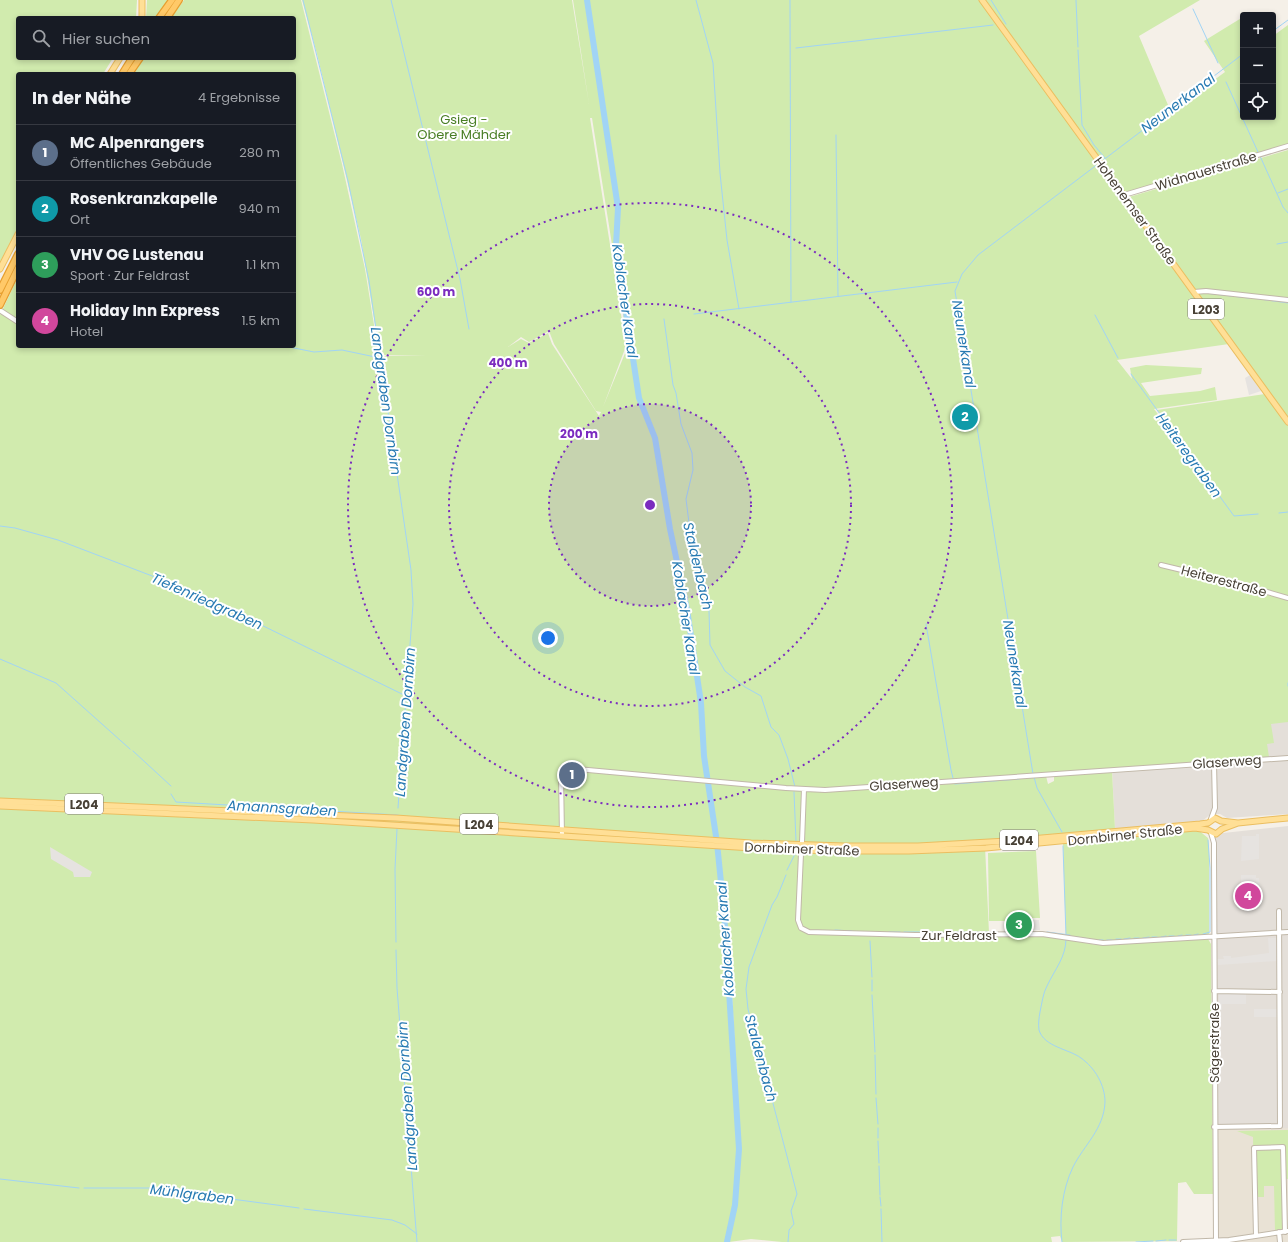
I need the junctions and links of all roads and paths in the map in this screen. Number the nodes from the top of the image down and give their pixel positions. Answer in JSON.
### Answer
{"nodes":[{"id":1,"x":142,"y":0,"type":"edge"},
{"id":2,"x":172,"y":0,"type":"edge"},
{"id":3,"x":179,"y":0,"type":"edge"},
{"id":4,"x":982,"y":0,"type":"edge"},
{"id":5,"x":142,"y":16,"type":"edge"},
{"id":6,"x":160,"y":16,"type":"edge"},
{"id":7,"x":168,"y":16,"type":"edge"},
{"id":8,"x":119,"y":60,"type":"edge"},
{"id":9,"x":131,"y":60,"type":"edge"},
{"id":10,"x":139,"y":60,"type":"edge"},
{"id":11,"x":111,"y":72,"type":"edge"},
{"id":12,"x":123,"y":72,"type":"edge"},
{"id":13,"x":130,"y":72,"type":"edge"},
{"id":14,"x":1288,"y":146,"type":"edge"},
{"id":15,"x":1124,"y":196,"type":"junction"},
{"id":16,"x":16,"y":238,"type":"edge"},
{"id":17,"x":16,"y":258,"type":"edge"},
{"id":18,"x":1,"y":267,"type":"edge"},
{"id":19,"x":16,"y":273,"type":"edge"},
{"id":20,"x":0,"y":290,"type":"edge"},
{"id":21,"x":1194,"y":292,"type":"junction"},
{"id":22,"x":1288,"y":300,"type":"edge"},
{"id":23,"x":1,"y":308,"type":"edge"},
{"id":24,"x":16,"y":320,"type":"edge"},
{"id":25,"x":1288,"y":422,"type":"edge"},
{"id":26,"x":1161,"y":565,"type":"dead end"},
{"id":27,"x":1288,"y":598,"type":"edge"},
{"id":28,"x":1288,"y":758,"type":"edge"},
{"id":29,"x":1214,"y":763,"type":"junction"},
{"id":30,"x":804,"y":790,"type":"junction"},
{"id":31,"x":0,"y":801,"type":"edge"},
{"id":32,"x":0,"y":806,"type":"edge"},
{"id":33,"x":1215,"y":808,"type":"junction"},
{"id":34,"x":1288,"y":818,"type":"edge"},
{"id":35,"x":1220,"y":820,"type":"junction"},
{"id":36,"x":396,"y":821,"type":"junction"},
{"id":37,"x":1209,"y":821,"type":"junction"},
{"id":38,"x":1238,"y":823,"type":"junction"},
{"id":39,"x":562,"y":829,"type":"junction"},
{"id":40,"x":1222,"y":829,"type":"junction"},
{"id":41,"x":1210,"y":831,"type":"junction"},
{"id":42,"x":1218,"y":833,"type":"junction"},
{"id":43,"x":562,"y":836,"type":"junction"},
{"id":44,"x":704,"y":842,"type":"junction"},
{"id":45,"x":802,"y":842,"type":"dead end"},
{"id":46,"x":1214,"y":843,"type":"junction"},
{"id":47,"x":726,"y":844,"type":"junction"},
{"id":48,"x":801,"y":854,"type":"dead end"},
{"id":49,"x":1279,"y":911,"type":"dead end"},
{"id":50,"x":1279,"y":932,"type":"junction"},
{"id":51,"x":1288,"y":932,"type":"edge"},
{"id":52,"x":1214,"y":936,"type":"junction"},
{"id":53,"x":1214,"y":991,"type":"junction"},
{"id":54,"x":1280,"y":992,"type":"junction"},
{"id":55,"x":1214,"y":1127,"type":"junction"},
{"id":56,"x":1280,"y":1232,"type":"junction"},
{"id":57,"x":1286,"y":1232,"type":"edge"},
{"id":58,"x":1255,"y":1236,"type":"junction"},
{"id":59,"x":1216,"y":1241,"type":"edge"},
{"id":60,"x":1183,"y":1242,"type":"edge"},
{"id":61,"x":1253,"y":1242,"type":"edge"},
{"id":62,"x":1280,"y":1242,"type":"edge"}],
"edges":[{"from":1,"to":5,"type":"main road"},
{"from":2,"to":6,"type":"highway"},
{"from":3,"to":7,"type":"highway"},
{"from":4,"to":15,"type":"main road","name":"Hohenemser Straße","number":"L203"},
{"from":8,"to":11,"type":"main road"},
{"from":9,"to":12,"type":"highway"},
{"from":10,"to":13,"type":"highway"},
{"from":14,"to":15,"type":"street","name":"Widnauerstraße"},
{"from":15,"to":21,"type":"main road","name":"Hohenemser Straße","number":"L203"},
{"from":16,"to":18,"type":"main road"},
{"from":17,"to":20,"type":"highway"},
{"from":19,"to":23,"type":"highway"},
{"from":21,"to":22,"type":"street"},
{"from":21,"to":25,"type":"main road","name":"Hohenemser Straße","number":"L203"},
{"from":23,"to":24,"type":"street"},
{"from":26,"to":27,"type":"street","name":"Heiterestraße"},
{"from":28,"to":29,"type":"street","name":"Glaserweg"},
{"from":29,"to":30,"type":"street","name":"Glaserweg"},
{"from":29,"to":33,"type":"street"},
{"from":30,"to":39,"type":"street","name":"Glaserweg"},
{"from":30,"to":45,"type":"street"},
{"from":31,"to":36,"type":"main road","number":"L204"},
{"from":32,"to":36,"type":"main road","number":"L204"},
{"from":33,"to":35,"type":"street"},
{"from":33,"to":37,"type":"street"},
{"from":34,"to":38,"type":"main road","name":"Dornbirner Straße","number":"L204"},
{"from":35,"to":37,"type":"main road","name":"Dornbirner Straße","number":"L204"},
{"from":35,"to":38,"type":"main road","name":"Dornbirner Straße","number":"L204"},
{"from":35,"to":40,"type":"main road"},
{"from":36,"to":39,"type":"main road","name":"Dornbirner Straße","number":"L204"},
{"from":36,"to":43,"type":"main road","name":"Dornbirner Straße","number":"L204"},
{"from":37,"to":41,"type":"main road"},
{"from":37,"to":47,"type":"main road","name":"Dornbirner Straße","number":"L204"},
{"from":38,"to":40,"type":"main road","name":"Dornbirner Straße","number":"L204"},
{"from":39,"to":43,"type":"street"},
{"from":39,"to":44,"type":"main road","name":"Dornbirner Straße","number":"L204"},
{"from":40,"to":42,"type":"main road","name":"Dornbirner Straße","number":"L204"},
{"from":41,"to":42,"type":"main road","name":"Dornbirner Straße","number":"L204"},
{"from":41,"to":46,"type":"street","name":"Sägerstraße"},
{"from":41,"to":47,"type":"main road","name":"Dornbirner Straße","number":"L204"},
{"from":42,"to":46,"type":"street","name":"Sägerstraße"},
{"from":43,"to":44,"type":"main road","name":"Dornbirner Straße","number":"L204"},
{"from":44,"to":47,"type":"main road","name":"Dornbirner Straße","number":"L204"},
{"from":46,"to":52,"type":"street","name":"Sägerstraße"},
{"from":48,"to":52,"type":"street","name":"Zur Feldrast"},
{"from":49,"to":50,"type":"street"},
{"from":50,"to":51,"type":"street","name":"Zur Feldrast"},
{"from":50,"to":52,"type":"street","name":"Zur Feldrast"},
{"from":50,"to":54,"type":"street"},
{"from":52,"to":53,"type":"street","name":"Sägerstraße"},
{"from":53,"to":54,"type":"street"},
{"from":53,"to":55,"type":"street","name":"Sägerstraße"},
{"from":54,"to":55,"type":"street"},
{"from":55,"to":59,"type":"street","name":"Sägerstraße"},
{"from":56,"to":57,"type":"street"},
{"from":56,"to":58,"type":"street"},
{"from":56,"to":62,"type":"street"},
{"from":57,"to":58,"type":"street"},
{"from":58,"to":59,"type":"street"},
{"from":58,"to":61,"type":"street"},
{"from":59,"to":60,"type":"street"}]}
